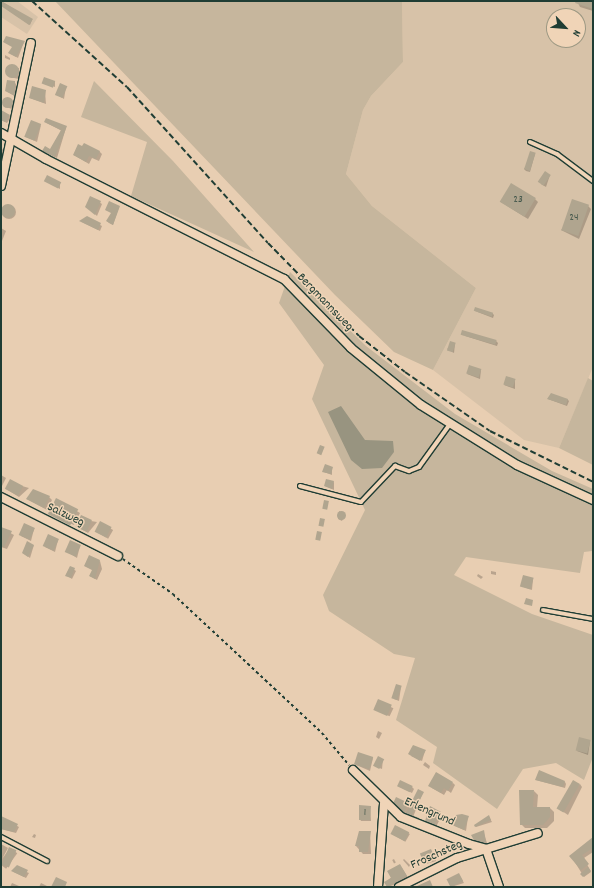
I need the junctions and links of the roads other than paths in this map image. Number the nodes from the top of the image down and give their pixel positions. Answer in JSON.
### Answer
{"nodes":[{"id":1,"x":31,"y":43,"type":"dead end"},
{"id":2,"x":1,"y":133,"type":"edge"},
{"id":3,"x":12,"y":140,"type":"junction"},
{"id":4,"x":530,"y":142,"type":"dead end"},
{"id":5,"x":593,"y":181,"type":"edge"},
{"id":6,"x":1,"y":186,"type":"edge"},
{"id":7,"x":450,"y":424,"type":"junction"},
{"id":8,"x":300,"y":486,"type":"dead end"},
{"id":9,"x":1,"y":497,"type":"edge"},
{"id":10,"x":593,"y":500,"type":"edge"},
{"id":11,"x":118,"y":556,"type":"road end"},
{"id":12,"x":543,"y":610,"type":"dead end"},
{"id":13,"x":593,"y":619,"type":"edge"},
{"id":14,"x":352,"y":770,"type":"road end"},
{"id":15,"x":384,"y":803,"type":"junction"},
{"id":16,"x":538,"y":833,"type":"dead end"},
{"id":17,"x":1,"y":837,"type":"edge"},
{"id":18,"x":486,"y":849,"type":"junction"},
{"id":19,"x":47,"y":861,"type":"dead end"},
{"id":20,"x":378,"y":887,"type":"edge"},
{"id":21,"x":399,"y":887,"type":"edge"},
{"id":22,"x":499,"y":887,"type":"edge"}],
"edges":[{"from":1,"to":3,"type":"street"},
{"from":2,"to":3,"type":"street","name":"Bergmannsweg"},
{"from":3,"to":6,"type":"street"},
{"from":3,"to":7,"type":"street","name":"Bergmannsweg"},
{"from":4,"to":5,"type":"lane"},
{"from":7,"to":8,"type":"lane"},
{"from":7,"to":10,"type":"street","name":"Bergmannsweg"},
{"from":9,"to":11,"type":"street","name":"Salzweg"},
{"from":12,"to":13,"type":"lane"},
{"from":14,"to":15,"type":"street","name":"Erlengrund"},
{"from":15,"to":18,"type":"street","name":"Erlengrund"},
{"from":15,"to":20,"type":"street"},
{"from":16,"to":18,"type":"street"},
{"from":17,"to":19,"type":"lane"},
{"from":18,"to":21,"type":"street","name":"Froschsteg"},
{"from":18,"to":22,"type":"street"}]}
